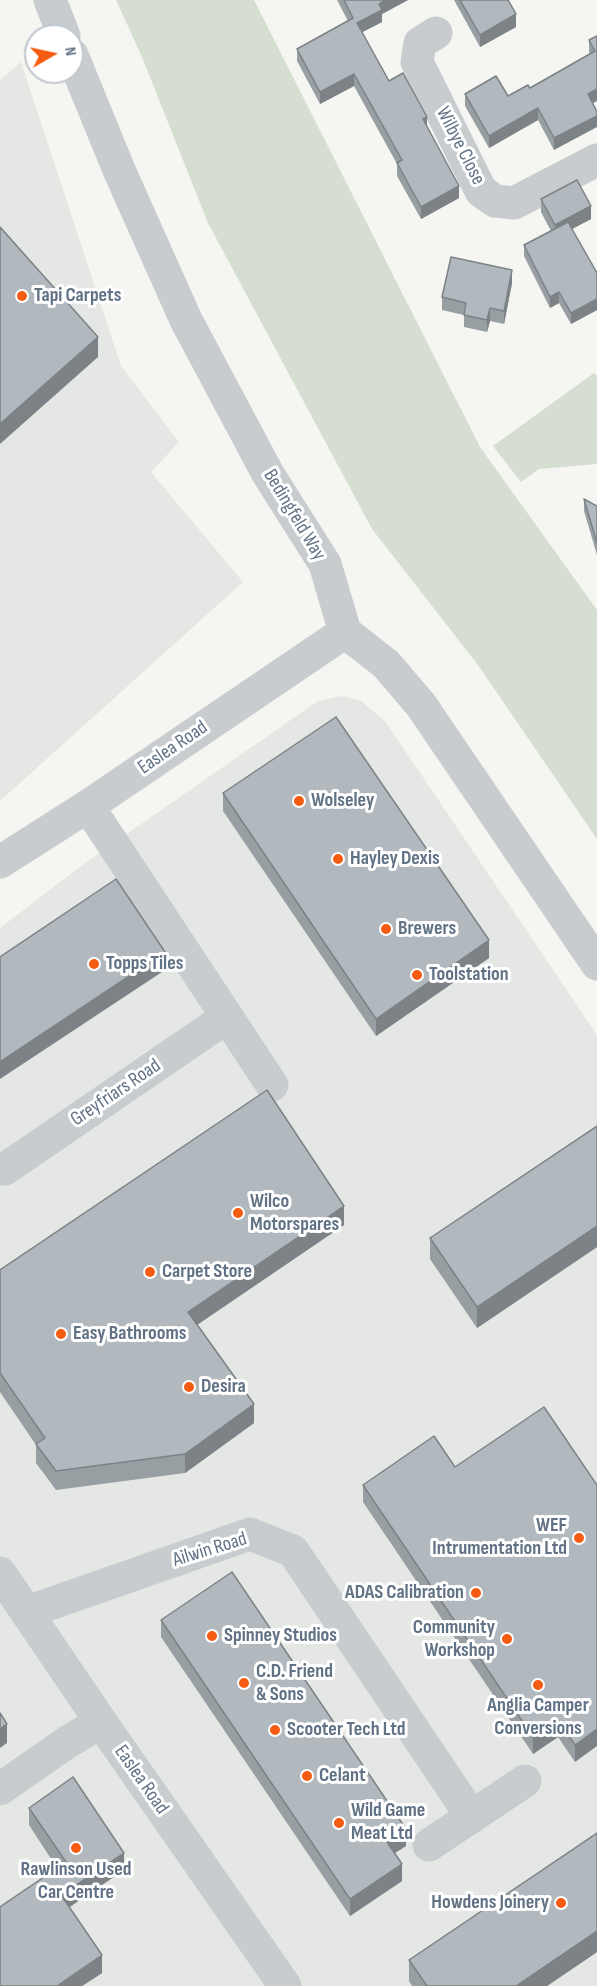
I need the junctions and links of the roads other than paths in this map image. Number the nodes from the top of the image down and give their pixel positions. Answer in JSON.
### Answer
{"nodes":[{"id":1,"x":50,"y":0,"type":"edge"},
{"id":2,"x":59,"y":24,"type":"edge"},
{"id":3,"x":436,"y":33,"type":"dead end"},
{"id":4,"x":84,"y":84,"type":"edge"},
{"id":5,"x":594,"y":169,"type":"edge"},
{"id":6,"x":345,"y":632,"type":"junction"},
{"id":7,"x":88,"y":806,"type":"junction"},
{"id":8,"x":0,"y":862,"type":"edge"},
{"id":9,"x":597,"y":964,"type":"edge"},
{"id":10,"x":227,"y":1017,"type":"junction"},
{"id":11,"x":273,"y":1085,"type":"dead end"},
{"id":12,"x":5,"y":1169,"type":"dead end"},
{"id":13,"x":0,"y":1573,"type":"edge"},
{"id":14,"x":27,"y":1612,"type":"junction"},
{"id":15,"x":101,"y":1722,"type":"junction"},
{"id":16,"x":525,"y":1781,"type":"dead end"},
{"id":17,"x":0,"y":1789,"type":"edge"},
{"id":18,"x":472,"y":1817,"type":"junction"},
{"id":19,"x":429,"y":1845,"type":"dead end"},
{"id":20,"x":285,"y":1986,"type":"edge"}],
"edges":[{"from":1,"to":2,"type":"street"},
{"from":3,"to":5,"type":"street","name":"Wilbye Close"},
{"from":4,"to":6,"type":"street","name":"Bedingfeld Way"},
{"from":6,"to":7,"type":"street","name":"Easlea Road"},
{"from":6,"to":9,"type":"street"},
{"from":7,"to":8,"type":"street","name":"Easlea Road"},
{"from":7,"to":10,"type":"street"},
{"from":10,"to":11,"type":"street"},
{"from":10,"to":12,"type":"street","name":"Greyfriars Road"},
{"from":13,"to":14,"type":"street","name":"Easlea Road"},
{"from":14,"to":15,"type":"street","name":"Easlea Road"},
{"from":14,"to":18,"type":"street","name":"Ailwin Road"},
{"from":15,"to":17,"type":"street"},
{"from":15,"to":20,"type":"street","name":"Easlea Road"},
{"from":16,"to":18,"type":"street"},
{"from":18,"to":19,"type":"street"}]}
